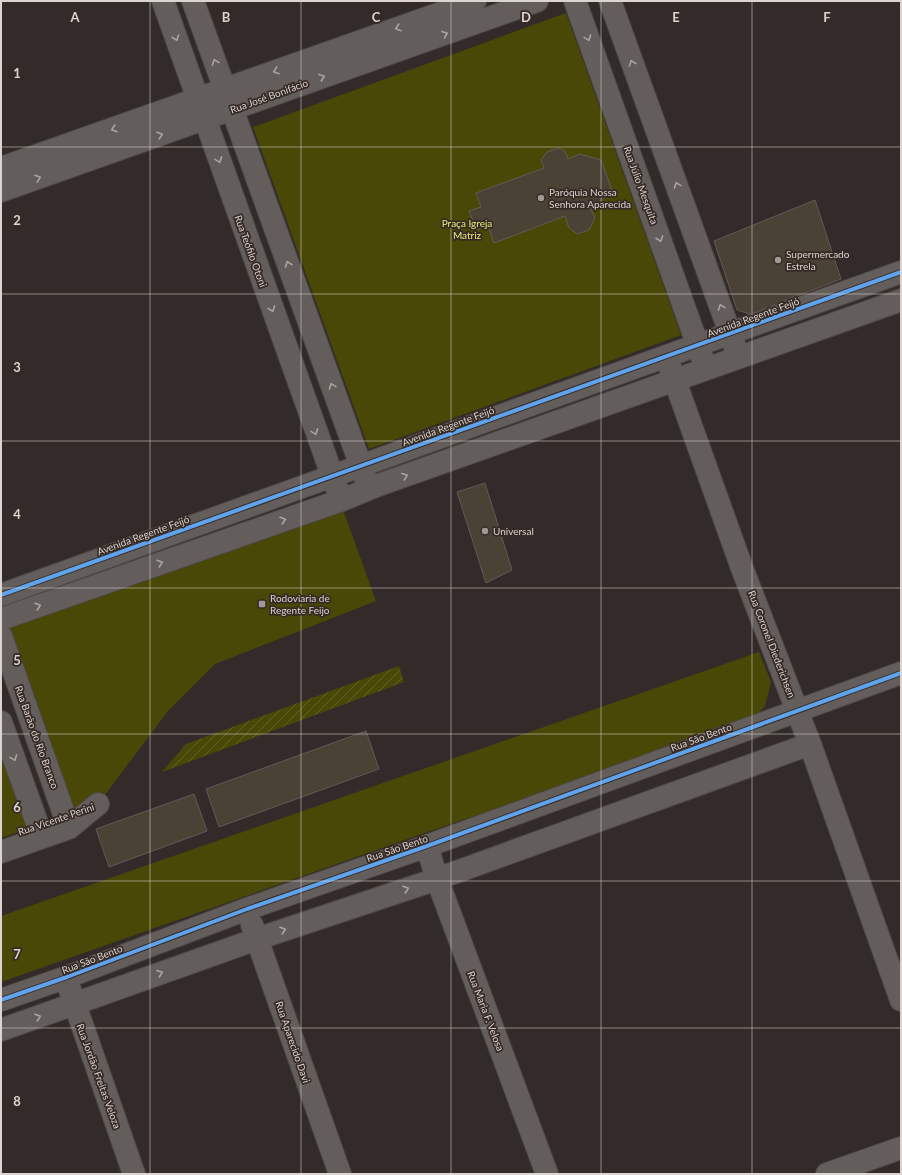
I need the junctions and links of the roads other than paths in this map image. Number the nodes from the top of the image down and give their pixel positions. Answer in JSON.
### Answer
{"nodes":[{"id":1,"x":163,"y":1,"type":"edge"},
{"id":2,"x":193,"y":1,"type":"edge"},
{"id":3,"x":475,"y":1,"type":"edge"},
{"id":4,"x":537,"y":1,"type":"edge"},
{"id":5,"x":575,"y":1,"type":"edge"},
{"id":6,"x":610,"y":1,"type":"edge"},
{"id":7,"x":228,"y":99,"type":"junction"},
{"id":8,"x":200,"y":109,"type":"junction"},
{"id":9,"x":667,"y":159,"type":"junction"},
{"id":10,"x":1,"y":168,"type":"edge"},
{"id":11,"x":636,"y":172,"type":"junction"},
{"id":12,"x":1,"y":191,"type":"edge"},
{"id":13,"x":901,"y":272,"type":"edge"},
{"id":14,"x":901,"y":300,"type":"edge"},
{"id":15,"x":730,"y":334,"type":"junction"},
{"id":16,"x":698,"y":345,"type":"junction"},
{"id":17,"x":666,"y":356,"type":"junction"},
{"id":18,"x":739,"y":357,"type":"junction"},
{"id":19,"x":706,"y":369,"type":"junction"},
{"id":20,"x":675,"y":380,"type":"junction"},
{"id":21,"x":548,"y":399,"type":"junction"},
{"id":22,"x":557,"y":421,"type":"junction"},
{"id":23,"x":471,"y":426,"type":"junction"},
{"id":24,"x":478,"y":450,"type":"junction"},
{"id":25,"x":361,"y":466,"type":"junction"},
{"id":26,"x":331,"y":476,"type":"junction"},
{"id":27,"x":369,"y":488,"type":"junction"},
{"id":28,"x":342,"y":500,"type":"junction"},
{"id":29,"x":213,"y":519,"type":"junction"},
{"id":30,"x":219,"y":542,"type":"junction"},
{"id":31,"x":1,"y":595,"type":"edge"},
{"id":32,"x":1,"y":619,"type":"edge"},
{"id":33,"x":1,"y":636,"type":"edge"},
{"id":34,"x":901,"y":673,"type":"edge"},
{"id":35,"x":798,"y":711,"type":"junction"},
{"id":36,"x":1,"y":722,"type":"edge"},
{"id":37,"x":810,"y":744,"type":"junction"},
{"id":38,"x":542,"y":804,"type":"junction"},
{"id":39,"x":67,"y":822,"type":"joint"},
{"id":40,"x":40,"y":831,"type":"junction"},
{"id":41,"x":553,"y":837,"type":"junction"},
{"id":42,"x":1,"y":838,"type":"edge"},
{"id":43,"x":427,"y":846,"type":"junction"},
{"id":44,"x":1,"y":852,"type":"edge"},
{"id":45,"x":436,"y":880,"type":"junction"},
{"id":46,"x":247,"y":909,"type":"junction"},
{"id":47,"x":256,"y":939,"type":"junction"},
{"id":48,"x":67,"y":977,"type":"junction"},
{"id":49,"x":1,"y":1000,"type":"edge"},
{"id":50,"x":901,"y":1000,"type":"edge"},
{"id":51,"x":74,"y":1004,"type":"junction"},
{"id":52,"x":1,"y":1030,"type":"edge"},
{"id":53,"x":901,"y":1148,"type":"edge"},
{"id":54,"x":134,"y":1174,"type":"edge"},
{"id":55,"x":340,"y":1174,"type":"edge"},
{"id":56,"x":547,"y":1174,"type":"edge"},
{"id":57,"x":827,"y":1174,"type":"edge"}],
"edges":[{"from":1,"to":8,"type":"street","name":"Rua Teófilo Otoni","one_way":true},
{"from":7,"to":2,"type":"street","one_way":true},
{"from":3,"to":7,"type":"street","name":"Rua José Bonifácio","one_way":true},
{"from":7,"to":4,"type":"street","name":"Rua José Bonifácio","one_way":true},
{"from":5,"to":11,"type":"street","name":"Rua Júlio Mesquita","one_way":true},
{"from":9,"to":6,"type":"street","one_way":true},
{"from":7,"to":8,"type":"street","name":"Rua José Bonifácio"},
{"from":25,"to":7,"type":"street","one_way":true},
{"from":8,"to":10,"type":"street","name":"Rua José Bonifácio","one_way":true},
{"from":12,"to":8,"type":"street","name":"Rua José Bonifácio","one_way":true},
{"from":8,"to":26,"type":"street","name":"Rua Teófilo Otoni","one_way":true},
{"from":9,"to":11,"type":"street"},
{"from":15,"to":9,"type":"street","one_way":true},
{"from":11,"to":16,"type":"street","name":"Rua Júlio Mesquita","one_way":true},
{"from":13,"to":15,"type":"street","name":"Avenida Regente Feijó"},
{"from":14,"to":18,"type":"street"},
{"from":15,"to":16,"type":"street","name":"Avenida Regente Feijó"},
{"from":15,"to":18,"type":"street"},
{"from":16,"to":17,"type":"street","name":"Avenida Regente Feijó"},
{"from":16,"to":19,"type":"street","name":"Rua Júlio Mesquita"},
{"from":17,"to":20,"type":"street","name":"Rua Coronel Diederichsen"},
{"from":17,"to":21,"type":"street","name":"Avenida Regente Feijó"},
{"from":18,"to":19,"type":"street"},
{"from":19,"to":20,"type":"street"},
{"from":20,"to":22,"type":"street"},
{"from":20,"to":35,"type":"street","name":"Rua Coronel Diederichsen"},
{"from":21,"to":22,"type":"street"},
{"from":21,"to":23,"type":"street","name":"Avenida Regente Feijó"},
{"from":22,"to":24,"type":"street"},
{"from":23,"to":24,"type":"street"},
{"from":23,"to":25,"type":"street","name":"Avenida Regente Feijó"},
{"from":27,"to":24,"type":"street","one_way":true},
{"from":25,"to":26,"type":"street","name":"Avenida Regente Feijó"},
{"from":25,"to":27,"type":"street"},
{"from":26,"to":28,"type":"street","name":"Rua Teófilo Otoni"},
{"from":26,"to":29,"type":"street","name":"Avenida Regente Feijó"},
{"from":27,"to":28,"type":"street"},
{"from":30,"to":28,"type":"street","one_way":true},
{"from":29,"to":30,"type":"street"},
{"from":29,"to":31,"type":"street","name":"Avenida Regente Feijó"},
{"from":32,"to":30,"type":"street","one_way":true},
{"from":33,"to":39,"type":"street","name":"Rua Barão do Rio Branco"},
{"from":34,"to":35,"type":"street","name":"Rua São Bento"},
{"from":35,"to":37,"type":"street","name":"Rua Coronel Diederichsen"},
{"from":35,"to":38,"type":"street","name":"Rua São Bento"},
{"from":36,"to":40,"type":"street","one_way":true},
{"from":37,"to":41,"type":"street"},
{"from":37,"to":50,"type":"street","name":"Rua Coronel Diederichsen"},
{"from":38,"to":41,"type":"street"},
{"from":38,"to":43,"type":"street","name":"Rua São Bento"},
{"from":39,"to":40,"type":"street","name":"Rua Vicente Perini"},
{"from":40,"to":42,"type":"street","name":"Rua Vicente Perini"},
{"from":40,"to":44,"type":"street","name":"Rua Vicente Perini"},
{"from":41,"to":45,"type":"street"},
{"from":43,"to":45,"type":"street","name":"Rua Maria F. Velosa"},
{"from":43,"to":46,"type":"street","name":"Rua São Bento"},
{"from":47,"to":45,"type":"street","one_way":true},
{"from":45,"to":56,"type":"street","name":"Rua Maria F. Velosa"},
{"from":46,"to":47,"type":"street","name":"Rua Aparecido Davi"},
{"from":46,"to":48,"type":"street","name":"Rua São Bento"},
{"from":51,"to":47,"type":"street","one_way":true},
{"from":47,"to":55,"type":"street","name":"Rua Aparecido Davi"},
{"from":48,"to":49,"type":"street","name":"Rua São Bento"},
{"from":48,"to":51,"type":"street","name":"Rua Jordão Freitas Veloza"},
{"from":52,"to":51,"type":"street","one_way":true},
{"from":51,"to":54,"type":"street","name":"Rua Jordão Freitas Veloza"},
{"from":53,"to":57,"type":"street"}]}
